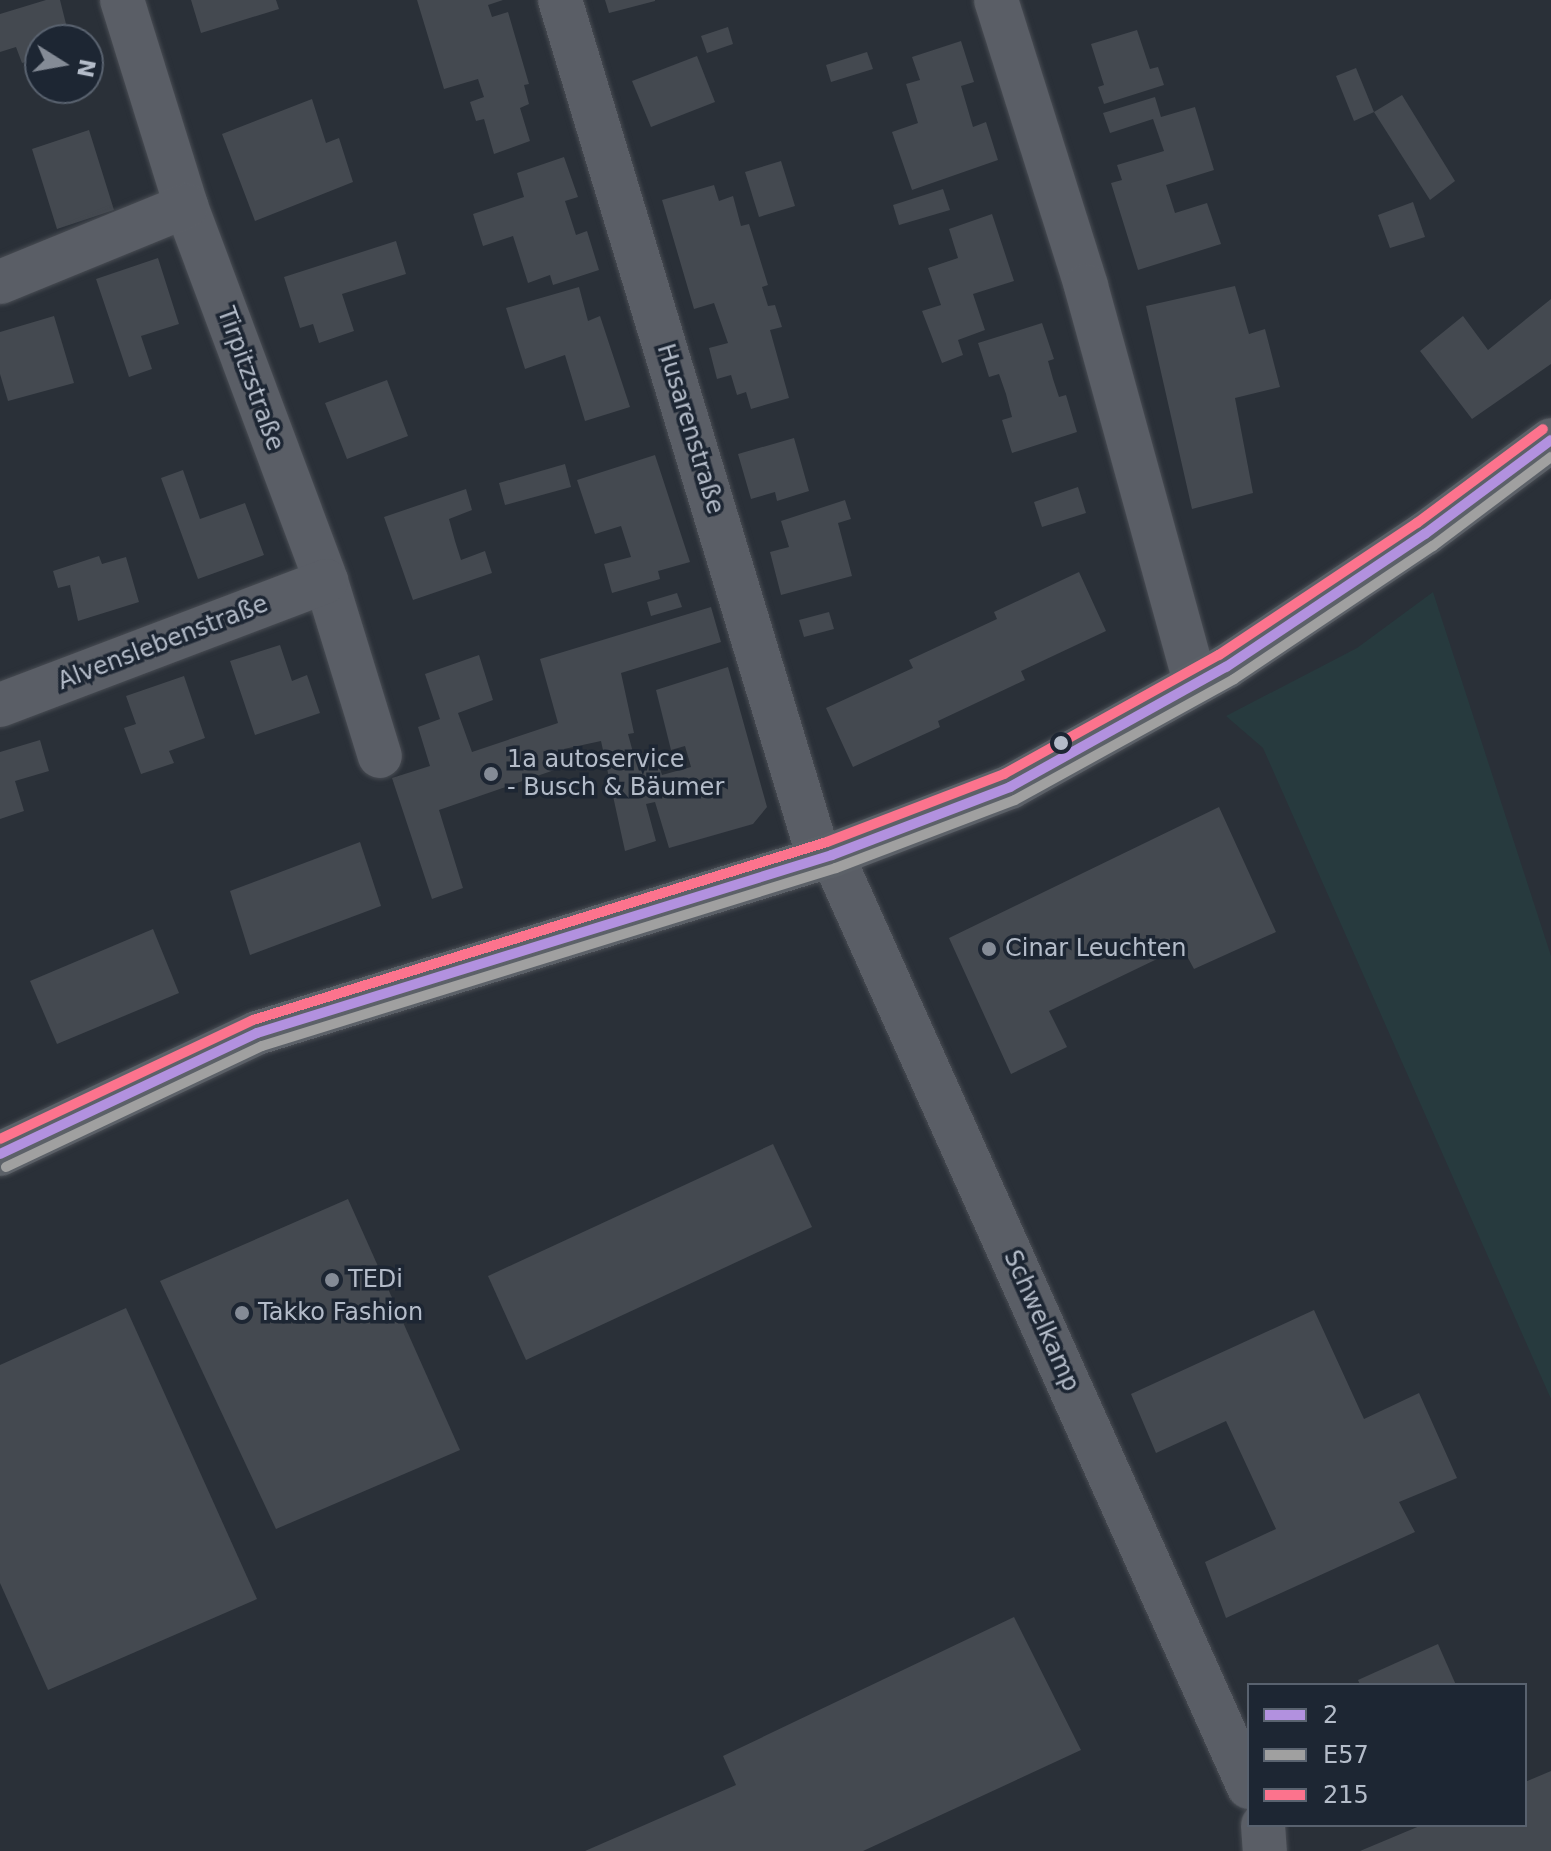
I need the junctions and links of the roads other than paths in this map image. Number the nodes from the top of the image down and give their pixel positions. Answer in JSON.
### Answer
{"nodes":[{"id":1,"x":122,"y":0,"type":"edge"},
{"id":2,"x":560,"y":0,"type":"edge"},
{"id":3,"x":996,"y":0,"type":"edge"},
{"id":4,"x":186,"y":206,"type":"junction"},
{"id":5,"x":0,"y":282,"type":"edge"},
{"id":6,"x":1551,"y":440,"type":"edge"},
{"id":7,"x":326,"y":581,"type":"junction"},
{"id":8,"x":1195,"y":683,"type":"junction"},
{"id":9,"x":0,"y":705,"type":"edge"},
{"id":10,"x":380,"y":756,"type":"dead end"},
{"id":11,"x":826,"y":856,"type":"junction"},
{"id":12,"x":2,"y":1143,"type":"edge"},
{"id":13,"x":1247,"y":1783,"type":"edge"},
{"id":14,"x":1263,"y":1827,"type":"edge"},
{"id":15,"x":1265,"y":1851,"type":"edge"}],
"edges":[{"from":1,"to":4,"type":"street","name":"Tirpitzstraße"},
{"from":2,"to":11,"type":"street","name":"Husarenstraße"},
{"from":3,"to":8,"type":"street"},
{"from":4,"to":5,"type":"street"},
{"from":4,"to":7,"type":"street","name":"Tirpitzstraße"},
{"from":6,"to":8,"type":"main road"},
{"from":7,"to":9,"type":"street","name":"Alvenslebenstraße"},
{"from":7,"to":10,"type":"street","name":"Tirpitzstraße"},
{"from":8,"to":11,"type":"main road"},
{"from":11,"to":12,"type":"main road"},
{"from":11,"to":13,"type":"street","name":"Schwelkamp"},
{"from":14,"to":15,"type":"street"}]}
